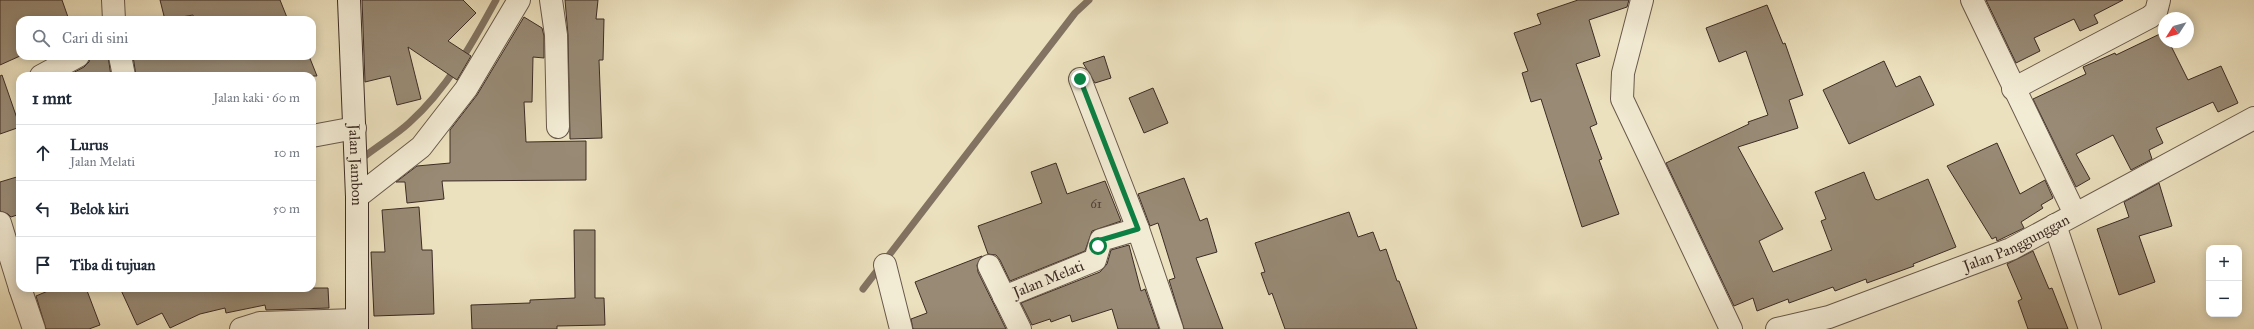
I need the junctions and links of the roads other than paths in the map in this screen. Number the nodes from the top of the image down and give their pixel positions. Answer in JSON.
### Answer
{"nodes":[{"id":1,"x":113,"y":0,"type":"edge"},
{"id":2,"x":349,"y":0,"type":"edge"},
{"id":3,"x":519,"y":0,"type":"edge"},
{"id":4,"x":551,"y":0,"type":"edge"},
{"id":5,"x":1642,"y":0,"type":"edge"},
{"id":6,"x":1972,"y":0,"type":"edge"},
{"id":7,"x":2159,"y":0,"type":"edge"},
{"id":8,"x":114,"y":16,"type":"edge"},
{"id":9,"x":71,"y":60,"type":"edge"},
{"id":10,"x":121,"y":60,"type":"edge"},
{"id":11,"x":48,"y":72,"type":"edge"},
{"id":12,"x":123,"y":72,"type":"edge"},
{"id":13,"x":1080,"y":79,"type":"dead end"},
{"id":14,"x":2013,"y":89,"type":"junction"},
{"id":15,"x":2254,"y":118,"type":"edge"},
{"id":16,"x":558,"y":126,"type":"dead end"},
{"id":17,"x":355,"y":128,"type":"junction"},
{"id":18,"x":316,"y":135,"type":"edge"},
{"id":19,"x":357,"y":197,"type":"junction"},
{"id":20,"x":2075,"y":214,"type":"junction"},
{"id":21,"x":0,"y":222,"type":"edge"},
{"id":22,"x":2055,"y":225,"type":"junction"},
{"id":23,"x":1138,"y":229,"type":"junction"},
{"id":24,"x":885,"y":265,"type":"dead end"},
{"id":25,"x":989,"y":266,"type":"dead end"},
{"id":26,"x":16,"y":272,"type":"edge"},
{"id":27,"x":22,"y":292,"type":"edge"},
{"id":28,"x":1004,"y":297,"type":"junction"},
{"id":29,"x":357,"y":324,"type":"edge"},
{"id":30,"x":254,"y":327,"type":"edge"},
{"id":31,"x":34,"y":329,"type":"edge"},
{"id":32,"x":901,"y":329,"type":"edge"},
{"id":33,"x":1020,"y":329,"type":"edge"},
{"id":34,"x":1172,"y":329,"type":"edge"},
{"id":35,"x":1731,"y":329,"type":"edge"},
{"id":36,"x":1777,"y":329,"type":"edge"},
{"id":37,"x":2090,"y":329,"type":"edge"}],
"edges":[{"from":1,"to":8,"type":"street"},
{"from":2,"to":17,"type":"street","name":"Jalan Jambon"},
{"from":3,"to":19,"type":"street"},
{"from":4,"to":16,"type":"street"},
{"from":5,"to":35,"type":"street"},
{"from":6,"to":14,"type":"street","name":"Jalan Panggunggan"},
{"from":7,"to":14,"type":"street"},
{"from":9,"to":11,"type":"street"},
{"from":10,"to":12,"type":"street"},
{"from":13,"to":23,"type":"street"},
{"from":14,"to":20,"type":"street","name":"Jalan Panggunggan"},
{"from":15,"to":20,"type":"street"},
{"from":17,"to":18,"type":"street"},
{"from":17,"to":19,"type":"street","name":"Jalan Jambon"},
{"from":19,"to":29,"type":"street","name":"Jalan Jambon"},
{"from":20,"to":22,"type":"street","name":"Jalan Panggunggan"},
{"from":21,"to":26,"type":"street"},
{"from":22,"to":36,"type":"street","name":"Jalan Panggunggan"},
{"from":22,"to":37,"type":"street"},
{"from":23,"to":28,"type":"street","name":"Jalan Melati"},
{"from":23,"to":34,"type":"street"},
{"from":24,"to":32,"type":"street"},
{"from":25,"to":28,"type":"street"},
{"from":27,"to":31,"type":"street"},
{"from":28,"to":33,"type":"street"},
{"from":29,"to":30,"type":"street"}]}
